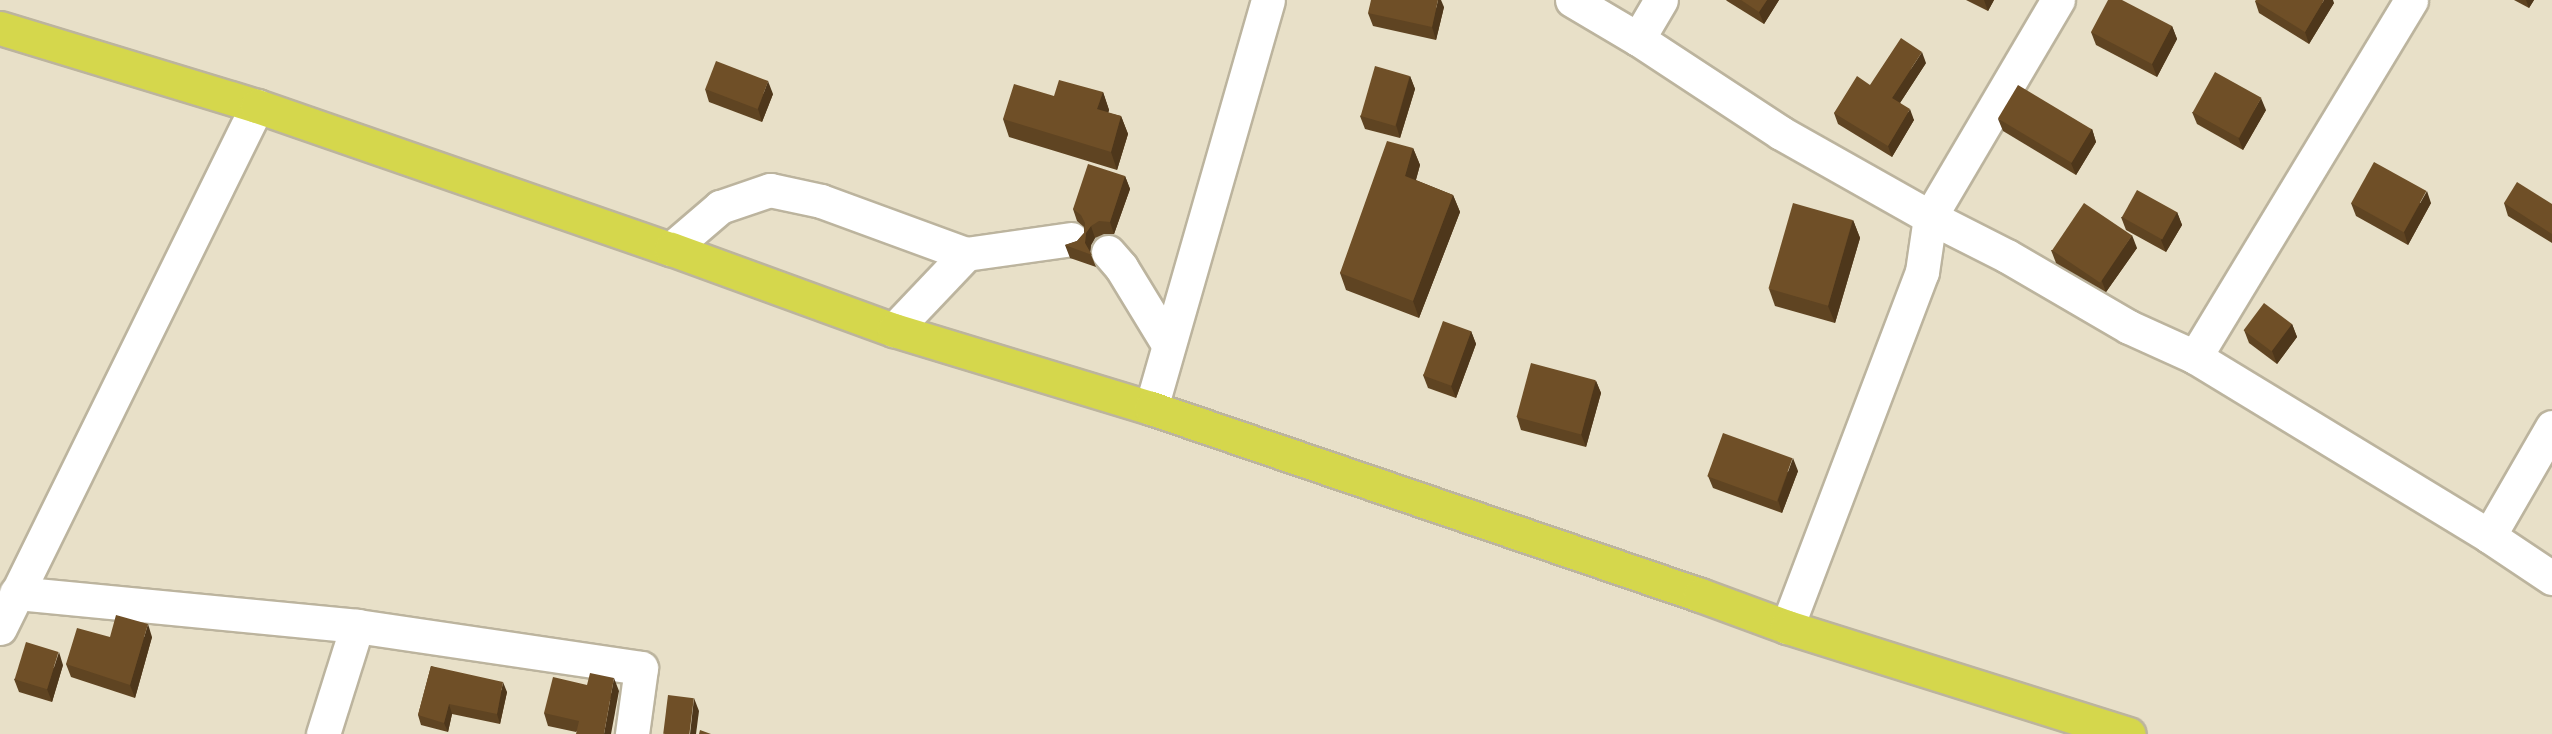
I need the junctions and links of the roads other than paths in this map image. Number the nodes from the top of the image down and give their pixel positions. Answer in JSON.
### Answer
{"nodes":[{"id":1,"x":1268,"y":0,"type":"edge"},
{"id":2,"x":1572,"y":0,"type":"edge"},
{"id":3,"x":1661,"y":0,"type":"edge"},
{"id":4,"x":2058,"y":0,"type":"edge"},
{"id":5,"x":2411,"y":0,"type":"edge"},
{"id":6,"x":0,"y":28,"type":"edge"},
{"id":7,"x":1638,"y":39,"type":"junction"},
{"id":8,"x":257,"y":106,"type":"junction"},
{"id":9,"x":1930,"y":217,"type":"junction"},
{"id":10,"x":1071,"y":239,"type":"dead end"},
{"id":11,"x":671,"y":249,"type":"junction"},
{"id":12,"x":1108,"y":252,"type":"dead end"},
{"id":13,"x":966,"y":254,"type":"junction"},
{"id":14,"x":894,"y":330,"type":"junction"},
{"id":15,"x":1168,"y":344,"type":"junction"},
{"id":16,"x":2195,"y":357,"type":"junction"},
{"id":17,"x":1150,"y":408,"type":"junction"},
{"id":18,"x":2552,"y":427,"type":"edge"},
{"id":19,"x":2489,"y":536,"type":"junction"},
{"id":20,"x":2552,"y":578,"type":"edge"},
{"id":21,"x":16,"y":593,"type":"junction"},
{"id":22,"x":357,"y":626,"type":"junction"},
{"id":23,"x":1787,"y":627,"type":"junction"},
{"id":24,"x":0,"y":628,"type":"edge"},
{"id":25,"x":2124,"y":733,"type":"edge"},
{"id":26,"x":323,"y":734,"type":"edge"},
{"id":27,"x":632,"y":734,"type":"edge"}],
"edges":[{"from":1,"to":15,"type":"street"},
{"from":2,"to":7,"type":"street"},
{"from":3,"to":7,"type":"street"},
{"from":4,"to":9,"type":"street"},
{"from":5,"to":16,"type":"street"},
{"from":6,"to":8,"type":"highway"},
{"from":7,"to":9,"type":"street"},
{"from":8,"to":11,"type":"highway"},
{"from":8,"to":21,"type":"street"},
{"from":9,"to":16,"type":"street"},
{"from":9,"to":23,"type":"street"},
{"from":10,"to":13,"type":"street"},
{"from":11,"to":13,"type":"street"},
{"from":11,"to":14,"type":"highway"},
{"from":12,"to":15,"type":"street"},
{"from":13,"to":14,"type":"street"},
{"from":14,"to":17,"type":"highway"},
{"from":15,"to":17,"type":"street"},
{"from":16,"to":19,"type":"street"},
{"from":17,"to":23,"type":"highway"},
{"from":18,"to":19,"type":"street"},
{"from":19,"to":20,"type":"street"},
{"from":21,"to":22,"type":"street"},
{"from":21,"to":24,"type":"street"},
{"from":22,"to":26,"type":"street"},
{"from":22,"to":27,"type":"street"},
{"from":23,"to":25,"type":"highway"}]}
